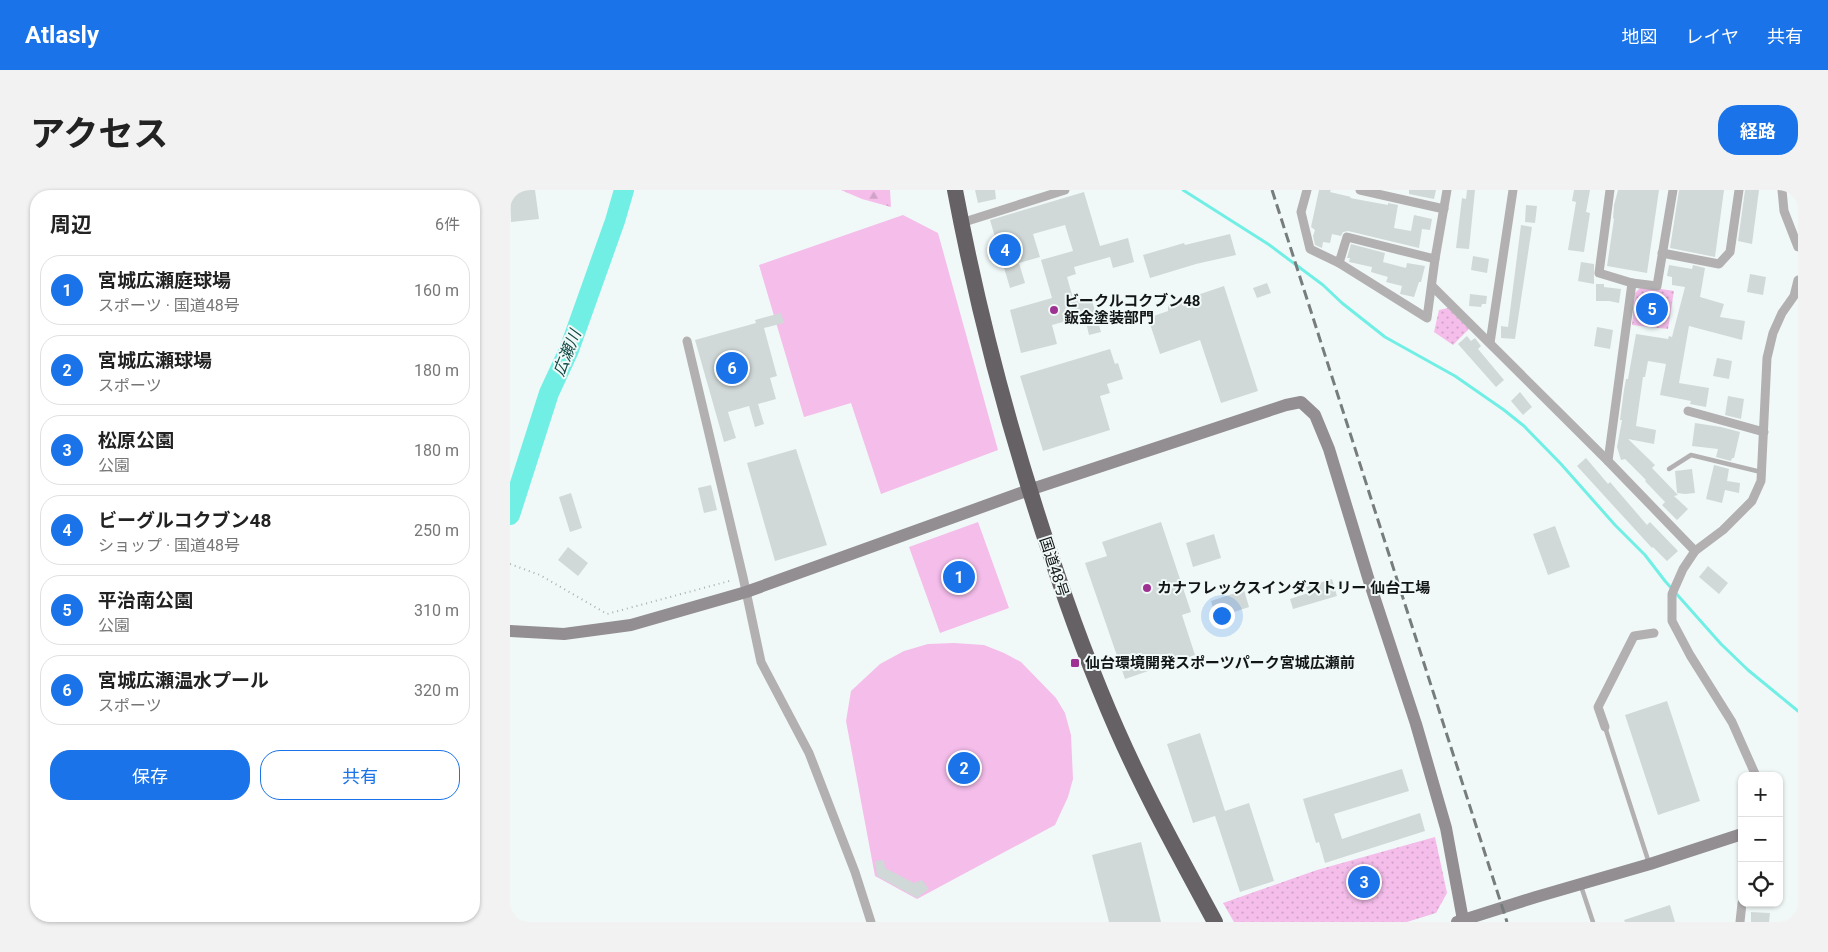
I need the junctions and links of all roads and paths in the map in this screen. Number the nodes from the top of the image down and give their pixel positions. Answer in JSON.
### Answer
{"nodes":[{"id":1,"x":955,"y":190,"type":"edge"},
{"id":2,"x":1307,"y":190,"type":"edge"},
{"id":3,"x":1360,"y":190,"type":"edge"},
{"id":4,"x":1447,"y":190,"type":"edge"},
{"id":5,"x":1513,"y":190,"type":"edge"},
{"id":6,"x":1610,"y":190,"type":"edge"},
{"id":7,"x":1673,"y":190,"type":"edge"},
{"id":8,"x":1739,"y":190,"type":"edge"},
{"id":9,"x":1782,"y":190,"type":"edge"},
{"id":10,"x":1059,"y":191,"type":"edge"},
{"id":11,"x":1444,"y":209,"type":"junction"},
{"id":12,"x":961,"y":223,"type":"junction"},
{"id":13,"x":1798,"y":247,"type":"edge"},
{"id":14,"x":1662,"y":253,"type":"junction"},
{"id":15,"x":1435,"y":259,"type":"junction"},
{"id":16,"x":1339,"y":263,"type":"junction"},
{"id":17,"x":1798,"y":280,"type":"edge"},
{"id":18,"x":1632,"y":283,"type":"junction"},
{"id":19,"x":1432,"y":286,"type":"junction"},
{"id":20,"x":687,"y":341,"type":"dead end"},
{"id":21,"x":1490,"y":344,"type":"junction"},
{"id":22,"x":1688,"y":411,"type":"dead end"},
{"id":23,"x":1764,"y":432,"type":"junction"},
{"id":24,"x":1608,"y":461,"type":"junction"},
{"id":25,"x":1669,"y":469,"type":"dead end"},
{"id":26,"x":1762,"y":472,"type":"junction"},
{"id":27,"x":1029,"y":490,"type":"junction"},
{"id":28,"x":1695,"y":551,"type":"junction"},
{"id":29,"x":510,"y":564,"type":"edge"},
{"id":30,"x":744,"y":577,"type":"junction"},
{"id":31,"x":746,"y":592,"type":"junction"},
{"id":32,"x":510,"y":631,"type":"edge"},
{"id":33,"x":1654,"y":633,"type":"dead end"},
{"id":34,"x":1605,"y":727,"type":"joint"},
{"id":35,"x":1754,"y":772,"type":"edge"},
{"id":36,"x":1738,"y":835,"type":"edge"},
{"id":37,"x":1650,"y":864,"type":"junction"},
{"id":38,"x":1581,"y":884,"type":"junction"},
{"id":39,"x":1742,"y":907,"type":"edge"},
{"id":40,"x":1460,"y":921,"type":"edge"},
{"id":41,"x":871,"y":922,"type":"edge"},
{"id":42,"x":1215,"y":922,"type":"edge"},
{"id":43,"x":1594,"y":922,"type":"edge"},
{"id":44,"x":1740,"y":922,"type":"edge"}],
"edges":[{"from":1,"to":12,"type":"highway","name":"国道48号"},
{"from":2,"to":16,"type":"street"},
{"from":3,"to":11,"type":"street"},
{"from":4,"to":11,"type":"street"},
{"from":5,"to":21,"type":"street"},
{"from":6,"to":18,"type":"street"},
{"from":7,"to":14,"type":"street"},
{"from":8,"to":14,"type":"street"},
{"from":9,"to":13,"type":"street"},
{"from":10,"to":12,"type":"street"},
{"from":11,"to":15,"type":"street"},
{"from":12,"to":27,"type":"highway","name":"国道48号"},
{"from":14,"to":18,"type":"street"},
{"from":15,"to":16,"type":"street"},
{"from":15,"to":19,"type":"street"},
{"from":16,"to":19,"type":"street"},
{"from":17,"to":23,"type":"street"},
{"from":18,"to":24,"type":"street"},
{"from":19,"to":21,"type":"street"},
{"from":20,"to":30,"type":"street"},
{"from":21,"to":24,"type":"street"},
{"from":22,"to":23,"type":"street"},
{"from":23,"to":26,"type":"street"},
{"from":24,"to":28,"type":"street"},
{"from":25,"to":26,"type":"lane"},
{"from":26,"to":28,"type":"street"},
{"from":27,"to":31,"type":"street"},
{"from":27,"to":40,"type":"street"},
{"from":27,"to":42,"type":"highway","name":"国道48号"},
{"from":28,"to":35,"type":"street"},
{"from":29,"to":30,"type":"path"},
{"from":30,"to":31,"type":"street"},
{"from":31,"to":32,"type":"street"},
{"from":31,"to":41,"type":"street"},
{"from":33,"to":34,"type":"street"},
{"from":34,"to":37,"type":"lane"},
{"from":36,"to":37,"type":"street"},
{"from":37,"to":38,"type":"street"},
{"from":38,"to":40,"type":"street"},
{"from":38,"to":43,"type":"lane"},
{"from":39,"to":44,"type":"street"}]}
